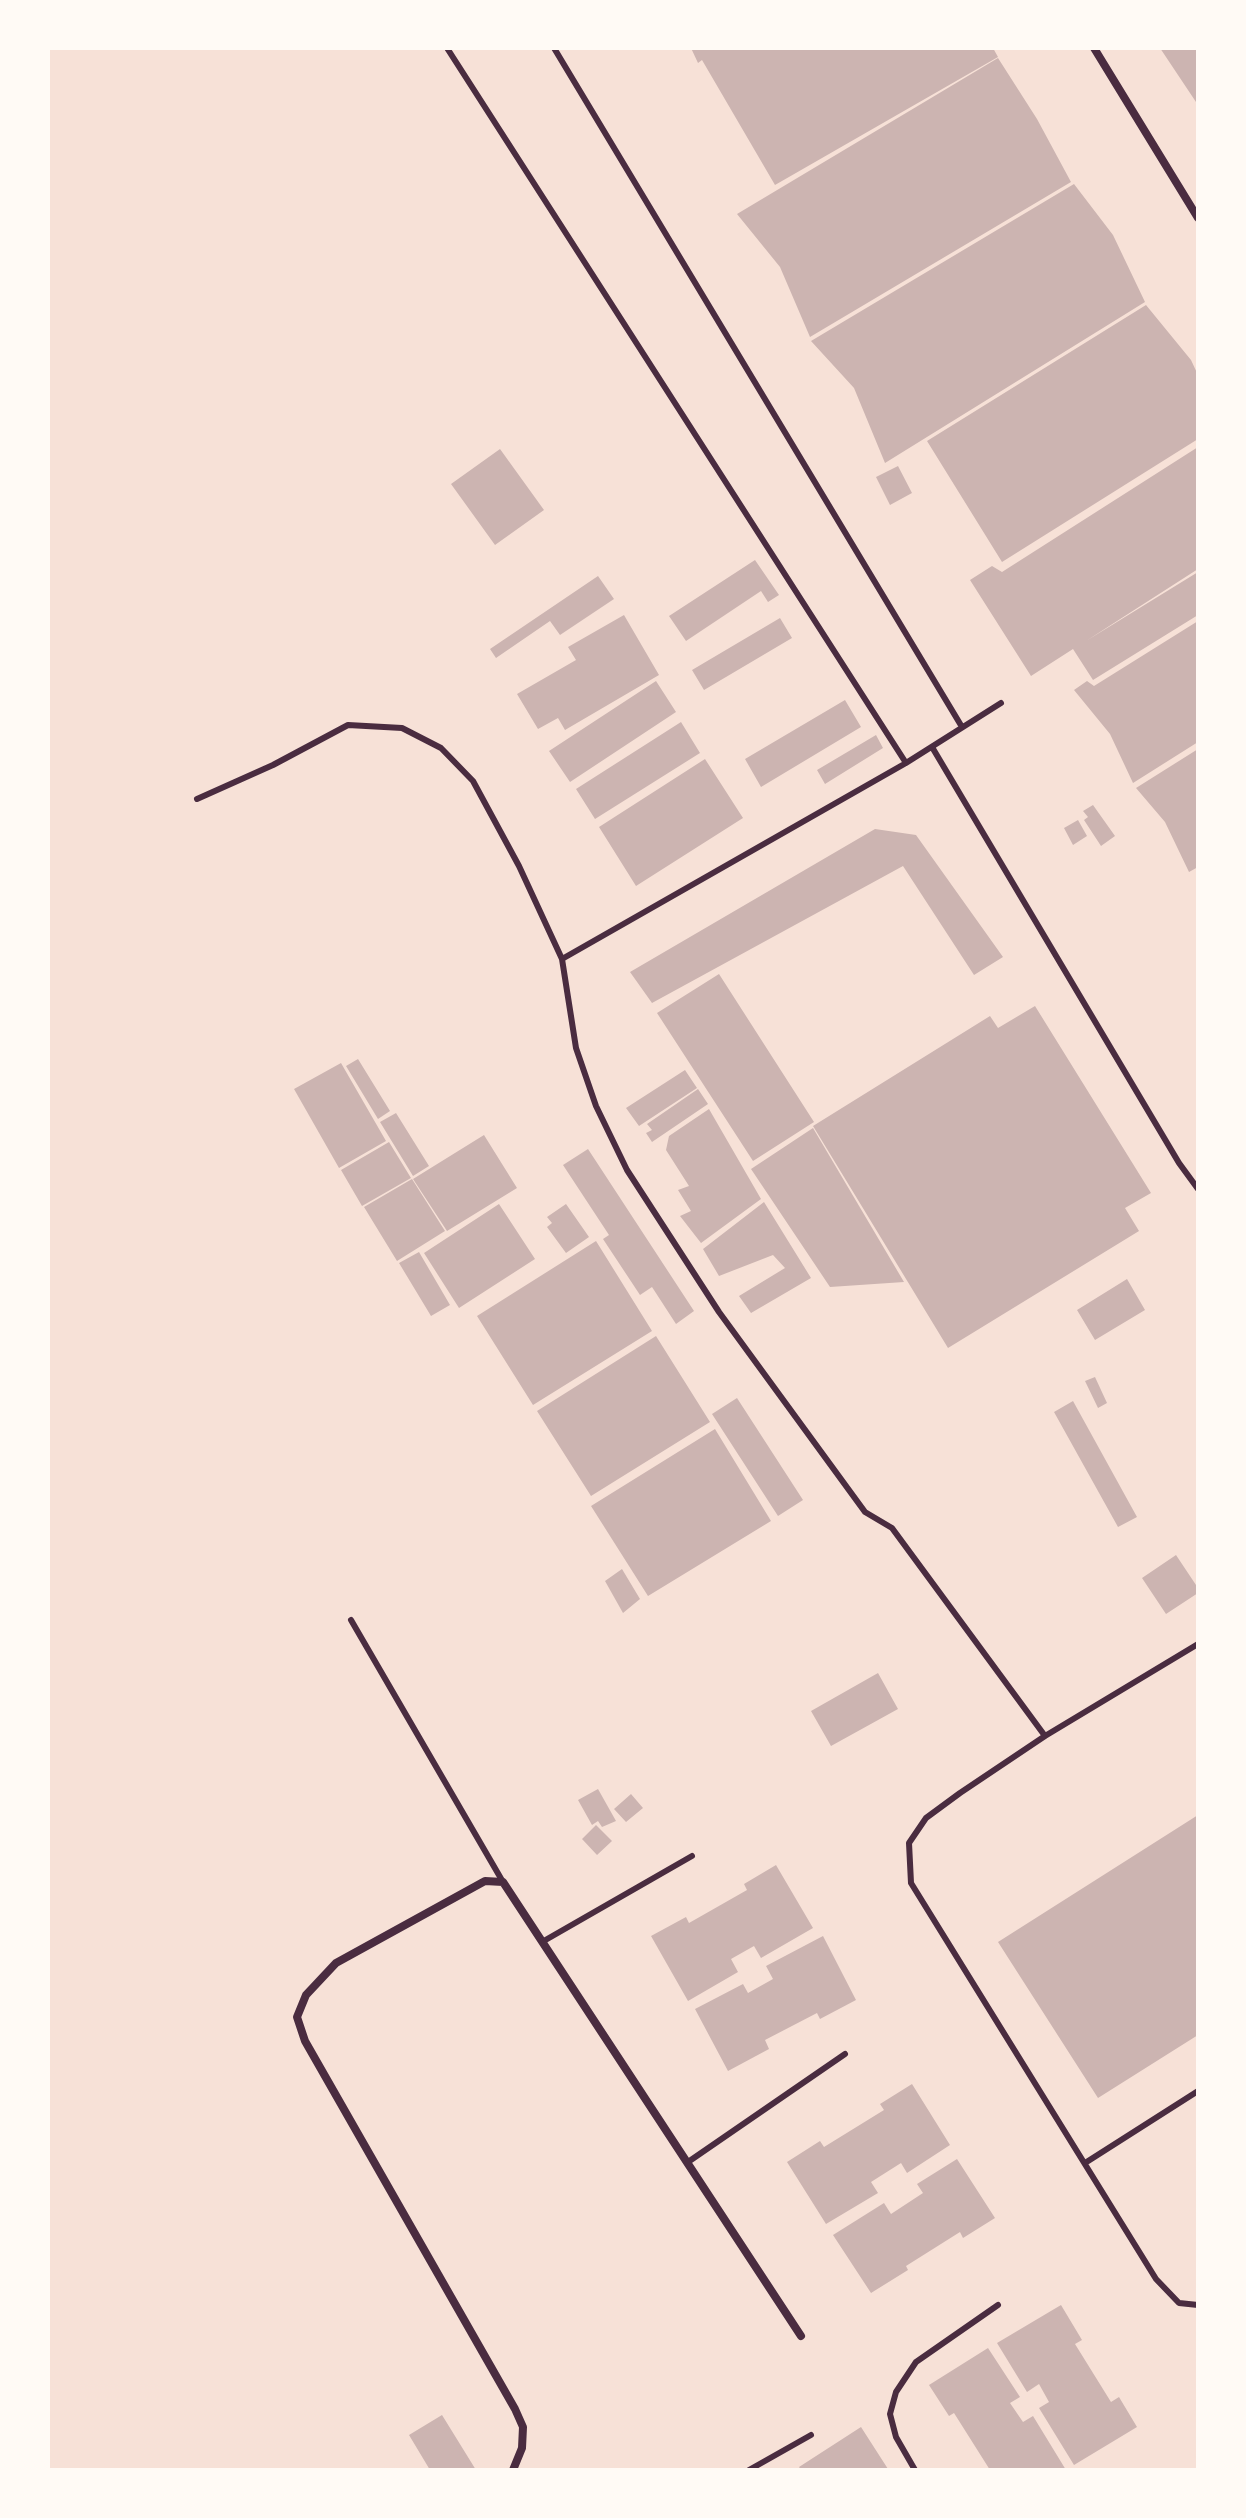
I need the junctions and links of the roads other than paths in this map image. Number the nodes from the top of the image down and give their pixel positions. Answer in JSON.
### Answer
{"nodes":[{"id":1,"x":447,"y":48,"type":"edge"},
{"id":2,"x":554,"y":48,"type":"edge"},
{"id":3,"x":1094,"y":48,"type":"edge"},
{"id":4,"x":1198,"y":218,"type":"edge"},
{"id":5,"x":1001,"y":703,"type":"dead end"},
{"id":6,"x":962,"y":727,"type":"junction"},
{"id":7,"x":932,"y":747,"type":"junction"},
{"id":8,"x":906,"y":763,"type":"junction"},
{"id":9,"x":197,"y":799,"type":"dead end"},
{"id":10,"x":562,"y":959,"type":"junction"},
{"id":11,"x":1198,"y":1189,"type":"edge"},
{"id":12,"x":351,"y":1620,"type":"dead end"},
{"id":13,"x":1198,"y":1644,"type":"edge"},
{"id":14,"x":1045,"y":1736,"type":"junction"},
{"id":15,"x":692,"y":1856,"type":"dead end"},
{"id":16,"x":503,"y":1882,"type":"junction"},
{"id":17,"x":542,"y":1942,"type":"junction"},
{"id":18,"x":845,"y":2054,"type":"dead end"},
{"id":19,"x":1198,"y":2091,"type":"edge"},
{"id":20,"x":688,"y":2162,"type":"junction"},
{"id":21,"x":1085,"y":2163,"type":"junction"},
{"id":22,"x":998,"y":2305,"type":"dead end"},
{"id":23,"x":1198,"y":2305,"type":"edge"},
{"id":24,"x":801,"y":2336,"type":"dead end"},
{"id":25,"x":811,"y":2435,"type":"dead end"},
{"id":26,"x":513,"y":2470,"type":"edge"},
{"id":27,"x":749,"y":2470,"type":"edge"},
{"id":28,"x":915,"y":2470,"type":"edge"}],
"edges":[{"from":1,"to":8,"type":"lane"},
{"from":2,"to":6,"type":"lane"},
{"from":3,"to":4,"type":"street"},
{"from":5,"to":6,"type":"lane"},
{"from":6,"to":7,"type":"lane"},
{"from":7,"to":8,"type":"lane"},
{"from":7,"to":11,"type":"lane"},
{"from":8,"to":10,"type":"lane"},
{"from":9,"to":10,"type":"lane"},
{"from":10,"to":14,"type":"lane"},
{"from":12,"to":16,"type":"lane"},
{"from":13,"to":14,"type":"lane"},
{"from":14,"to":21,"type":"lane"},
{"from":15,"to":17,"type":"lane"},
{"from":16,"to":17,"type":"street"},
{"from":16,"to":26,"type":"street"},
{"from":17,"to":20,"type":"street"},
{"from":18,"to":20,"type":"lane"},
{"from":19,"to":21,"type":"lane"},
{"from":20,"to":24,"type":"street"},
{"from":21,"to":23,"type":"lane"},
{"from":22,"to":28,"type":"lane"},
{"from":25,"to":27,"type":"lane"}]}
